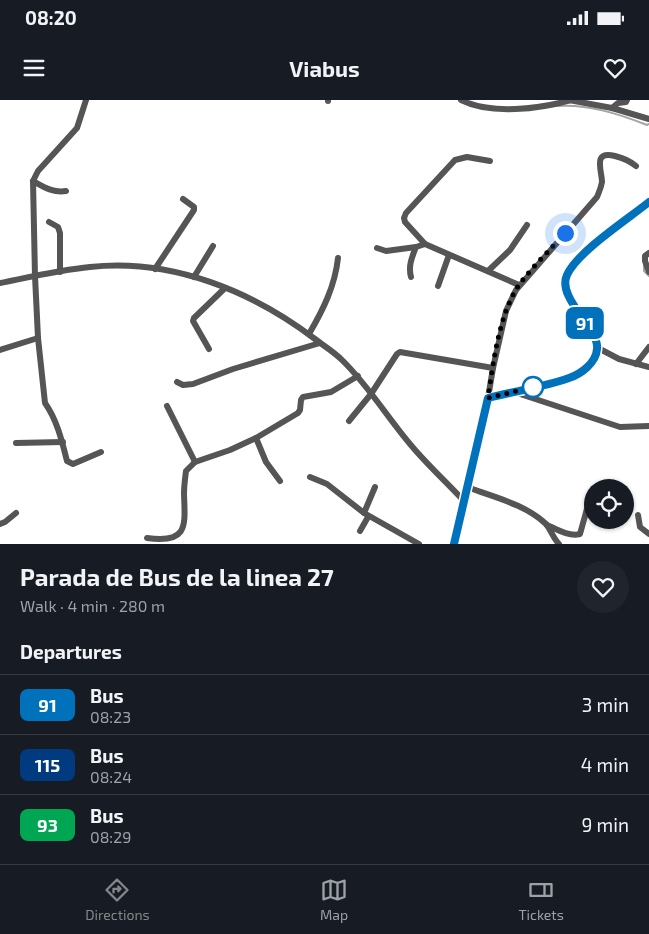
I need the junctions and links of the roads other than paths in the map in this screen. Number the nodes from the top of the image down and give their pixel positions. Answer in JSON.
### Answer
{"nodes":[{"id":1,"x":86,"y":100,"type":"edge"},
{"id":2,"x":461,"y":100,"type":"edge"},
{"id":3,"x":570,"y":100,"type":"edge"},
{"id":4,"x":627,"y":100,"type":"edge"},
{"id":5,"x":612,"y":108,"type":"junction"},
{"id":6,"x":649,"y":119,"type":"edge"},
{"id":7,"x":490,"y":161,"type":"dead end"},
{"id":8,"x":636,"y":166,"type":"dead end"},
{"id":9,"x":33,"y":181,"type":"junction"},
{"id":10,"x":66,"y":191,"type":"dead end"},
{"id":11,"x":183,"y":199,"type":"dead end"},
{"id":12,"x":649,"y":202,"type":"edge"},
{"id":13,"x":49,"y":222,"type":"dead end"},
{"id":14,"x":527,"y":225,"type":"dead end"},
{"id":15,"x":425,"y":244,"type":"junction"},
{"id":16,"x":213,"y":246,"type":"dead end"},
{"id":17,"x":416,"y":247,"type":"junction"},
{"id":18,"x":377,"y":248,"type":"dead end"},
{"id":19,"x":649,"y":253,"type":"edge"},
{"id":20,"x":449,"y":255,"type":"junction"},
{"id":21,"x":338,"y":258,"type":"dead end"},
{"id":22,"x":155,"y":269,"type":"junction"},
{"id":23,"x":488,"y":271,"type":"junction"},
{"id":24,"x":60,"y":272,"type":"junction"},
{"id":25,"x":649,"y":272,"type":"edge"},
{"id":26,"x":35,"y":276,"type":"junction"},
{"id":27,"x":194,"y":276,"type":"junction"},
{"id":28,"x":411,"y":277,"type":"dead end"},
{"id":29,"x":0,"y":282,"type":"edge"},
{"id":30,"x":519,"y":285,"type":"junction"},
{"id":31,"x":438,"y":286,"type":"dead end"},
{"id":32,"x":225,"y":288,"type":"junction"},
{"id":33,"x":309,"y":334,"type":"junction"},
{"id":34,"x":38,"y":338,"type":"junction"},
{"id":35,"x":320,"y":343,"type":"junction"},
{"id":36,"x":649,"y":347,"type":"edge"},
{"id":37,"x":598,"y":348,"type":"junction"},
{"id":38,"x":208,"y":349,"type":"dead end"},
{"id":39,"x":0,"y":350,"type":"edge"},
{"id":40,"x":636,"y":364,"type":"junction"},
{"id":41,"x":649,"y":367,"type":"edge"},
{"id":42,"x":492,"y":368,"type":"junction"},
{"id":43,"x":358,"y":376,"type":"junction"},
{"id":44,"x":177,"y":382,"type":"dead end"},
{"id":45,"x":512,"y":392,"type":"junction"},
{"id":46,"x":371,"y":394,"type":"junction"},
{"id":47,"x":488,"y":398,"type":"junction"},
{"id":48,"x":167,"y":406,"type":"dead end"},
{"id":49,"x":350,"y":421,"type":"dead end"},
{"id":50,"x":649,"y":426,"type":"edge"},
{"id":51,"x":256,"y":438,"type":"junction"},
{"id":52,"x":62,"y":442,"type":"junction"},
{"id":53,"x":16,"y":443,"type":"dead end"},
{"id":54,"x":101,"y":452,"type":"dead end"},
{"id":55,"x":195,"y":462,"type":"junction"},
{"id":56,"x":310,"y":477,"type":"dead end"},
{"id":57,"x":280,"y":481,"type":"dead end"},
{"id":58,"x":375,"y":487,"type":"dead end"},
{"id":59,"x":467,"y":487,"type":"junction"},
{"id":60,"x":463,"y":500,"type":"junction"},
{"id":61,"x":16,"y":513,"type":"dead end"},
{"id":62,"x":366,"y":515,"type":"junction"},
{"id":63,"x":638,"y":515,"type":"dead end"},
{"id":64,"x":584,"y":520,"type":"edge"},
{"id":65,"x":0,"y":524,"type":"edge"},
{"id":66,"x":547,"y":525,"type":"junction"},
{"id":67,"x":360,"y":531,"type":"dead end"},
{"id":68,"x":649,"y":534,"type":"edge"},
{"id":69,"x":147,"y":538,"type":"dead end"},
{"id":70,"x":457,"y":542,"type":"edge"},
{"id":71,"x":419,"y":544,"type":"edge"},
{"id":72,"x":559,"y":544,"type":"edge"}],
"edges":[{"from":1,"to":9,"type":"street"},
{"from":2,"to":3,"type":"street"},
{"from":3,"to":5,"type":"street"},
{"from":4,"to":5,"type":"street"},
{"from":5,"to":6,"type":"street"},
{"from":7,"to":15,"type":"street"},
{"from":8,"to":30,"type":"street"},
{"from":9,"to":10,"type":"street"},
{"from":9,"to":26,"type":"street"},
{"from":11,"to":22,"type":"street"},
{"from":12,"to":37,"type":"street"},
{"from":13,"to":24,"type":"street"},
{"from":14,"to":23,"type":"street"},
{"from":15,"to":17,"type":"street"},
{"from":15,"to":20,"type":"street"},
{"from":16,"to":27,"type":"street"},
{"from":17,"to":18,"type":"street"},
{"from":17,"to":28,"type":"street"},
{"from":19,"to":25,"type":"street"},
{"from":20,"to":23,"type":"street"},
{"from":20,"to":31,"type":"street"},
{"from":21,"to":33,"type":"street"},
{"from":22,"to":24,"type":"street"},
{"from":22,"to":27,"type":"street"},
{"from":23,"to":30,"type":"street"},
{"from":24,"to":26,"type":"street"},
{"from":26,"to":29,"type":"street"},
{"from":26,"to":34,"type":"street"},
{"from":27,"to":32,"type":"street"},
{"from":30,"to":42,"type":"street"},
{"from":32,"to":33,"type":"street"},
{"from":32,"to":38,"type":"street"},
{"from":33,"to":35,"type":"street"},
{"from":34,"to":39,"type":"street"},
{"from":34,"to":52,"type":"street"},
{"from":35,"to":43,"type":"street"},
{"from":35,"to":44,"type":"street"},
{"from":36,"to":40,"type":"street"},
{"from":37,"to":40,"type":"street"},
{"from":37,"to":45,"type":"street"},
{"from":40,"to":41,"type":"street"},
{"from":42,"to":46,"type":"street"},
{"from":42,"to":47,"type":"street"},
{"from":43,"to":46,"type":"street"},
{"from":43,"to":51,"type":"street"},
{"from":45,"to":47,"type":"street"},
{"from":45,"to":50,"type":"street"},
{"from":46,"to":49,"type":"street"},
{"from":46,"to":60,"type":"street"},
{"from":47,"to":59,"type":"street"},
{"from":48,"to":55,"type":"street"},
{"from":51,"to":55,"type":"street"},
{"from":51,"to":57,"type":"street"},
{"from":52,"to":53,"type":"street"},
{"from":52,"to":54,"type":"street"},
{"from":55,"to":69,"type":"street"},
{"from":56,"to":62,"type":"street"},
{"from":58,"to":62,"type":"street"},
{"from":59,"to":60,"type":"street"},
{"from":59,"to":66,"type":"street"},
{"from":60,"to":70,"type":"street"},
{"from":61,"to":65,"type":"street"},
{"from":62,"to":67,"type":"street"},
{"from":62,"to":71,"type":"street"},
{"from":63,"to":68,"type":"street"},
{"from":64,"to":66,"type":"street"},
{"from":66,"to":72,"type":"street"}]}
